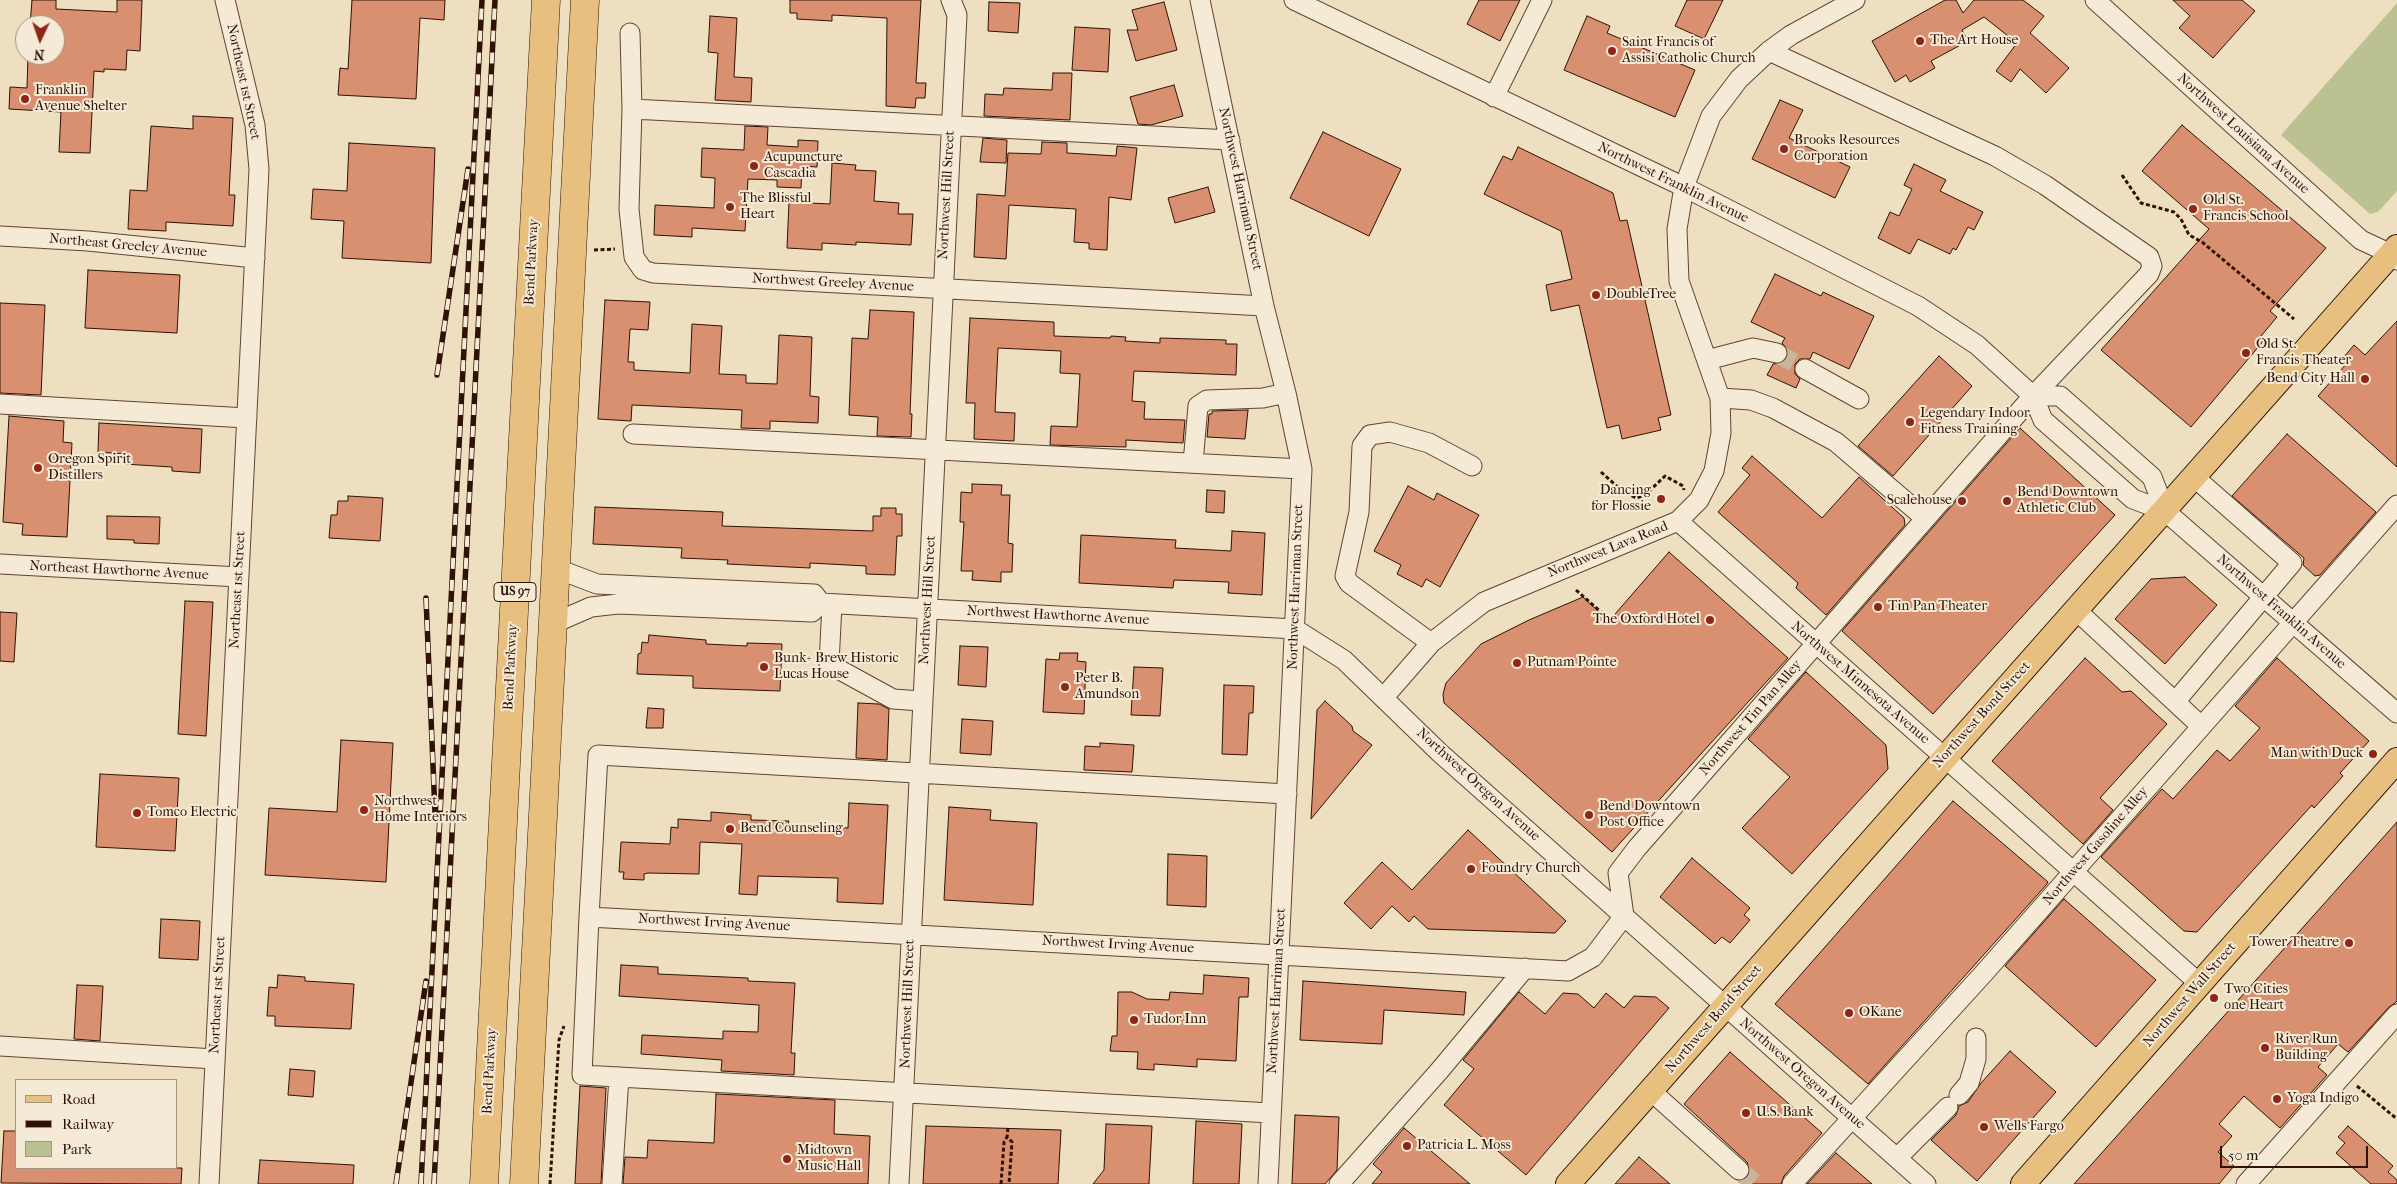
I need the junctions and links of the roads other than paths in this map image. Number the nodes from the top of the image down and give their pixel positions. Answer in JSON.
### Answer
{"nodes":[{"id":1,"x":225,"y":0,"type":"edge"},
{"id":2,"x":546,"y":0,"type":"edge"},
{"id":3,"x":585,"y":0,"type":"edge"},
{"id":4,"x":1200,"y":0,"type":"edge"},
{"id":5,"x":1294,"y":0,"type":"edge"},
{"id":6,"x":1542,"y":0,"type":"edge"},
{"id":7,"x":1855,"y":0,"type":"edge"},
{"id":8,"x":2095,"y":0,"type":"edge"},
{"id":9,"x":958,"y":5,"type":"edge"},
{"id":10,"x":630,"y":33,"type":"dead end"},
{"id":11,"x":1769,"y":51,"type":"junction"},
{"id":12,"x":1494,"y":97,"type":"junction"},
{"id":13,"x":632,"y":109,"type":"junction"},
{"id":14,"x":951,"y":127,"type":"junction"},
{"id":15,"x":1230,"y":140,"type":"junction"},
{"id":16,"x":1684,"y":187,"type":"junction"},
{"id":17,"x":0,"y":236,"type":"edge"},
{"id":18,"x":2395,"y":254,"type":"edge"},
{"id":19,"x":255,"y":258,"type":"junction"},
{"id":20,"x":942,"y":289,"type":"junction"},
{"id":21,"x":1264,"y":306,"type":"junction"},
{"id":22,"x":1778,"y":354,"type":"tunnel mouth"},
{"id":23,"x":1707,"y":360,"type":"junction"},
{"id":24,"x":1806,"y":369,"type":"tunnel mouth"},
{"id":25,"x":1286,"y":393,"type":"junction"},
{"id":26,"x":2033,"y":396,"type":"junction"},
{"id":27,"x":1720,"y":398,"type":"junction"},
{"id":28,"x":1859,"y":399,"type":"dead end"},
{"id":29,"x":0,"y":404,"type":"edge"},
{"id":30,"x":247,"y":418,"type":"junction"},
{"id":31,"x":633,"y":434,"type":"dead end"},
{"id":32,"x":936,"y":451,"type":"junction"},
{"id":33,"x":1193,"y":463,"type":"junction"},
{"id":34,"x":1472,"y":466,"type":"dead end"},
{"id":35,"x":1302,"y":469,"type":"junction"},
{"id":36,"x":2193,"y":476,"type":"junction"},
{"id":37,"x":2397,"y":505,"type":"edge"},
{"id":38,"x":2165,"y":511,"type":"junction"},
{"id":39,"x":1925,"y":518,"type":"junction"},
{"id":40,"x":1678,"y":521,"type":"junction"},
{"id":41,"x":0,"y":564,"type":"edge"},
{"id":42,"x":555,"y":568,"type":"junction"},
{"id":43,"x":239,"y":577,"type":"junction"},
{"id":44,"x":2262,"y":596,"type":"junction"},
{"id":45,"x":827,"y":604,"type":"junction"},
{"id":46,"x":928,"y":608,"type":"junction"},
{"id":47,"x":2076,"y":610,"type":"junction"},
{"id":48,"x":2292,"y":622,"type":"junction"},
{"id":49,"x":552,"y":624,"type":"junction"},
{"id":50,"x":1295,"y":629,"type":"junction"},
{"id":51,"x":1431,"y":643,"type":"junction"},
{"id":52,"x":1815,"y":643,"type":"junction"},
{"id":53,"x":1384,"y":697,"type":"junction"},
{"id":54,"x":921,"y":701,"type":"junction"},
{"id":55,"x":2175,"y":702,"type":"junction"},
{"id":56,"x":2397,"y":713,"type":"edge"},
{"id":57,"x":2201,"y":726,"type":"junction"},
{"id":58,"x":1945,"y":757,"type":"junction"},
{"id":59,"x":2397,"y":760,"type":"edge"},
{"id":60,"x":918,"y":774,"type":"junction"},
{"id":61,"x":1287,"y":794,"type":"junction"},
{"id":62,"x":2074,"y":871,"type":"junction"},
{"id":63,"x":1624,"y":916,"type":"junction"},
{"id":64,"x":589,"y":917,"type":"junction"},
{"id":65,"x":910,"y":933,"type":"junction"},
{"id":66,"x":1278,"y":954,"type":"junction"},
{"id":67,"x":1525,"y":968,"type":"junction"},
{"id":68,"x":2200,"y":984,"type":"junction"},
{"id":69,"x":1725,"y":1006,"type":"junction"},
{"id":70,"x":2397,"y":1014,"type":"edge"},
{"id":71,"x":1976,"y":1038,"type":"dead end"},
{"id":72,"x":0,"y":1046,"type":"edge"},
{"id":73,"x":215,"y":1059,"type":"junction"},
{"id":74,"x":618,"y":1077,"type":"junction"},
{"id":75,"x":1651,"y":1091,"type":"junction"},
{"id":76,"x":904,"y":1093,"type":"junction"},
{"id":77,"x":1271,"y":1113,"type":"junction"},
{"id":78,"x":1852,"y":1118,"type":"junction"},
{"id":79,"x":1897,"y":1158,"type":"junction"},
{"id":80,"x":1739,"y":1170,"type":"tunnel mouth"},
{"id":81,"x":209,"y":1184,"type":"edge"},
{"id":82,"x":484,"y":1184,"type":"edge"},
{"id":83,"x":524,"y":1184,"type":"edge"},
{"id":84,"x":612,"y":1184,"type":"edge"},
{"id":85,"x":899,"y":1184,"type":"edge"},
{"id":86,"x":1268,"y":1184,"type":"edge"},
{"id":87,"x":1339,"y":1184,"type":"edge"},
{"id":88,"x":1568,"y":1184,"type":"edge"},
{"id":89,"x":1792,"y":1184,"type":"edge"},
{"id":90,"x":1926,"y":1184,"type":"edge"},
{"id":91,"x":2023,"y":1184,"type":"edge"},
{"id":92,"x":2246,"y":1184,"type":"edge"}],
"edges":[{"from":1,"to":19,"type":"street","name":"Northeast 1st Street"},
{"from":2,"to":82,"type":"highway","name":"Bend Parkway","number":"US 97"},
{"from":3,"to":42,"type":"highway","number":"US 97"},
{"from":4,"to":15,"type":"street","name":"Northwest Harriman Street"},
{"from":5,"to":12,"type":"street","name":"Northwest Franklin Avenue"},
{"from":6,"to":12,"type":"street"},
{"from":7,"to":11,"type":"street","name":"Northwest Lava Road"},
{"from":8,"to":18,"type":"street","name":"Northwest Louisiana Avenue"},
{"from":9,"to":14,"type":"street","name":"Northwest Hill Street"},
{"from":10,"to":13,"type":"street","name":"Northwest Greeley Avenue"},
{"from":11,"to":16,"type":"street","name":"Northwest Lava Road"},
{"from":11,"to":26,"type":"street","name":"Northwest Tin Pan Alley"},
{"from":12,"to":16,"type":"street","name":"Northwest Franklin Avenue"},
{"from":13,"to":14,"type":"street"},
{"from":13,"to":20,"type":"street","name":"Northwest Greeley Avenue"},
{"from":14,"to":15,"type":"street"},
{"from":14,"to":20,"type":"street","name":"Northwest Hill Street"},
{"from":15,"to":21,"type":"street","name":"Northwest Harriman Street"},
{"from":16,"to":23,"type":"street","name":"Northwest Lava Road"},
{"from":16,"to":26,"type":"street","name":"Northwest Franklin Avenue"},
{"from":17,"to":19,"type":"street","name":"Northeast Greeley Avenue"},
{"from":18,"to":36,"type":"main road","name":"Northwest Bond Street"},
{"from":19,"to":30,"type":"street","name":"Northeast 1st Street"},
{"from":20,"to":21,"type":"street","name":"Northwest Greeley Avenue"},
{"from":20,"to":32,"type":"street","name":"Northwest Hill Street"},
{"from":21,"to":25,"type":"street","name":"Northwest Harriman Street"},
{"from":22,"to":23,"type":"street"},
{"from":23,"to":27,"type":"street","name":"Northwest Lava Road"},
{"from":24,"to":28,"type":"street"},
{"from":25,"to":33,"type":"street"},
{"from":25,"to":35,"type":"street","name":"Northwest Harriman Street"},
{"from":26,"to":38,"type":"street","name":"Northwest Franklin Avenue"},
{"from":26,"to":38,"type":"street","name":"Northwest Franklin Avenue"},
{"from":26,"to":39,"type":"street","name":"Northwest Tin Pan Alley"},
{"from":27,"to":39,"type":"street"},
{"from":27,"to":40,"type":"street","name":"Northwest Lava Road"},
{"from":29,"to":30,"type":"street"},
{"from":30,"to":43,"type":"street","name":"Northeast 1st Street"},
{"from":31,"to":32,"type":"street"},
{"from":32,"to":33,"type":"street"},
{"from":32,"to":46,"type":"street","name":"Northwest Hill Street"},
{"from":33,"to":35,"type":"street"},
{"from":34,"to":51,"type":"street"},
{"from":35,"to":50,"type":"street","name":"Northwest Harriman Street"},
{"from":36,"to":38,"type":"main road","name":"Northwest Bond Street"},
{"from":36,"to":44,"type":"street"},
{"from":37,"to":48,"type":"street","name":"Northwest Gasoline Alley"},
{"from":38,"to":44,"type":"street","name":"Northwest Franklin Avenue"},
{"from":38,"to":47,"type":"main road","name":"Northwest Bond Street"},
{"from":39,"to":52,"type":"street","name":"Northwest Tin Pan Alley"},
{"from":40,"to":51,"type":"street","name":"Northwest Lava Road"},
{"from":40,"to":52,"type":"street","name":"Northwest Minnesota Avenue"},
{"from":41,"to":43,"type":"street","name":"Northeast Hawthorne Avenue"},
{"from":42,"to":45,"type":"street","name":"Northwest Hawthorne Avenue"},
{"from":42,"to":49,"type":"highway","number":"US 97"},
{"from":43,"to":73,"type":"street","name":"Northeast 1st Street"},
{"from":44,"to":48,"type":"street","name":"Northwest Franklin Avenue"},
{"from":44,"to":55,"type":"street"},
{"from":45,"to":46,"type":"street","name":"Northwest Hawthorne Avenue"},
{"from":45,"to":49,"type":"street","name":"Northwest Hawthorne Avenue"},
{"from":45,"to":54,"type":"street"},
{"from":46,"to":50,"type":"street","name":"Northwest Hawthorne Avenue"},
{"from":46,"to":54,"type":"street","name":"Northwest Hill Street"},
{"from":47,"to":55,"type":"street"},
{"from":47,"to":58,"type":"main road","name":"Northwest Bond Street"},
{"from":48,"to":56,"type":"street","name":"Northwest Franklin Avenue"},
{"from":48,"to":57,"type":"street","name":"Northwest Gasoline Alley"},
{"from":49,"to":83,"type":"highway","number":"US 97"},
{"from":50,"to":53,"type":"street","name":"Northwest Oregon Avenue"},
{"from":50,"to":61,"type":"street","name":"Northwest Harriman Street"},
{"from":51,"to":53,"type":"street","name":"Northwest Lava Road"},
{"from":52,"to":58,"type":"street","name":"Northwest Minnesota Avenue"},
{"from":52,"to":63,"type":"street","name":"Northwest Tin Pan Alley"},
{"from":53,"to":63,"type":"street","name":"Northwest Oregon Avenue"},
{"from":54,"to":60,"type":"street","name":"Northwest Hill Street"},
{"from":55,"to":57,"type":"street"},
{"from":57,"to":62,"type":"street","name":"Northwest Gasoline Alley"},
{"from":58,"to":62,"type":"street","name":"Northwest Minnesota Avenue"},
{"from":58,"to":69,"type":"main road","name":"Northwest Bond Street"},
{"from":59,"to":68,"type":"main road","name":"Northwest Wall Street"},
{"from":60,"to":61,"type":"street"},
{"from":60,"to":64,"type":"street"},
{"from":60,"to":65,"type":"street","name":"Northwest Hill Street"},
{"from":61,"to":66,"type":"street","name":"Northwest Harriman Street"},
{"from":62,"to":68,"type":"street","name":"Northwest Minnesota Avenue"},
{"from":62,"to":78,"type":"street","name":"Northwest Gasoline Alley"},
{"from":63,"to":67,"type":"street","name":"Northwest Irving Avenue"},
{"from":63,"to":69,"type":"street","name":"Northwest Oregon Avenue"},
{"from":64,"to":65,"type":"street","name":"Northwest Irving Avenue"},
{"from":64,"to":74,"type":"street"},
{"from":65,"to":66,"type":"street","name":"Northwest Irving Avenue"},
{"from":65,"to":76,"type":"street","name":"Northwest Hill Street"},
{"from":66,"to":67,"type":"street","name":"Northwest Irving Avenue"},
{"from":66,"to":77,"type":"street","name":"Northwest Harriman Street"},
{"from":67,"to":87,"type":"street"},
{"from":68,"to":91,"type":"main road","name":"Northwest Wall Street"},
{"from":69,"to":75,"type":"main road","name":"Northwest Bond Street"},
{"from":69,"to":78,"type":"street","name":"Northwest Oregon Avenue"},
{"from":70,"to":92,"type":"street"},
{"from":71,"to":79,"type":"street"},
{"from":72,"to":73,"type":"street"},
{"from":73,"to":81,"type":"street","name":"Northeast 1st Street"},
{"from":74,"to":76,"type":"street"},
{"from":74,"to":84,"type":"street"},
{"from":75,"to":80,"type":"street"},
{"from":75,"to":88,"type":"main road","name":"Northwest Bond Street"},
{"from":76,"to":77,"type":"street"},
{"from":76,"to":85,"type":"street","name":"Northwest Hill Street"},
{"from":77,"to":86,"type":"street","name":"Northwest Harriman Street"},
{"from":78,"to":79,"type":"street","name":"Northwest Oregon Avenue"},
{"from":78,"to":89,"type":"street","name":"Northwest Gasoline Alley"},
{"from":79,"to":90,"type":"street","name":"Northwest Oregon Avenue"}]}
